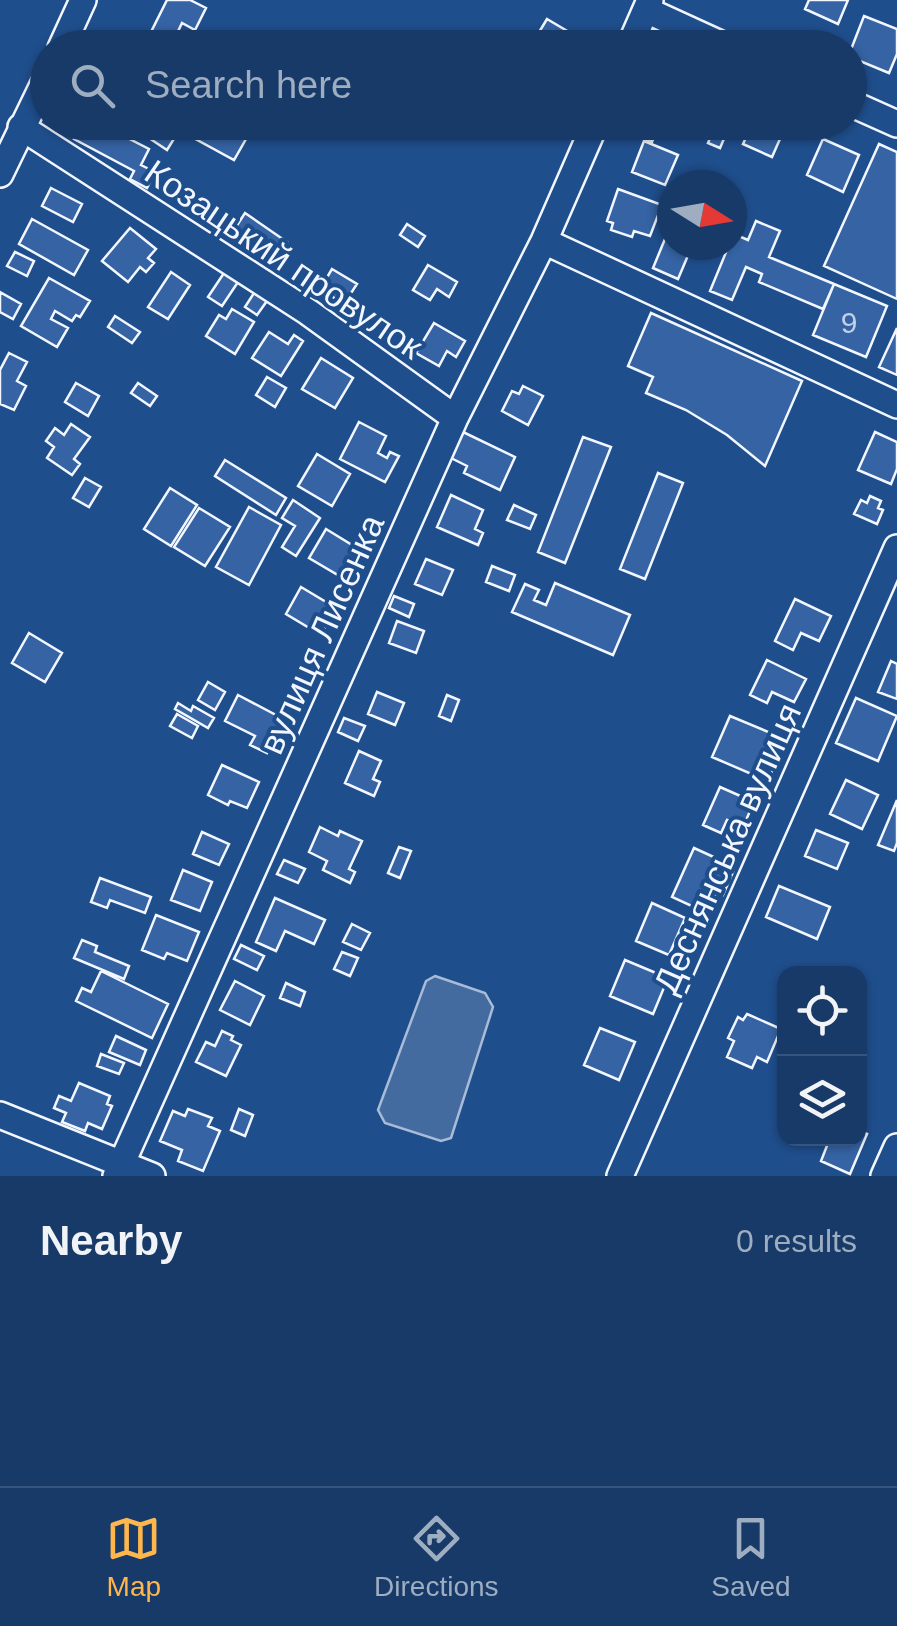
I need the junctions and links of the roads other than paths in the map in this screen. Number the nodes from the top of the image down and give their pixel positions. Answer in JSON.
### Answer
{"nodes":[{"id":1,"x":83,"y":0,"type":"edge"},
{"id":2,"x":648,"y":5,"type":"edge"},
{"id":3,"x":69,"y":30,"type":"edge"},
{"id":4,"x":637,"y":30,"type":"edge"},
{"id":5,"x":695,"y":30,"type":"edge"},
{"id":6,"x":30,"y":110,"type":"edge"},
{"id":7,"x":867,"y":111,"type":"edge"},
{"id":8,"x":897,"y":124,"type":"edge"},
{"id":9,"x":21,"y":128,"type":"junction"},
{"id":10,"x":30,"y":134,"type":"edge"},
{"id":11,"x":40,"y":140,"type":"edge"},
{"id":12,"x":588,"y":140,"type":"edge"},
{"id":13,"x":0,"y":174,"type":"edge"},
{"id":14,"x":544,"y":240,"type":"junction"},
{"id":15,"x":897,"y":405,"type":"edge"},
{"id":16,"x":455,"y":418,"type":"junction"},
{"id":17,"x":897,"y":548,"type":"edge"},
{"id":18,"x":0,"y":1115,"type":"edge"},
{"id":19,"x":897,"y":1147,"type":"edge"},
{"id":20,"x":118,"y":1170,"type":"edge"},
{"id":21,"x":152,"y":1176,"type":"edge"},
{"id":22,"x":620,"y":1176,"type":"edge"},
{"id":23,"x":884,"y":1176,"type":"edge"}],
"edges":[{"from":1,"to":3,"type":"street"},
{"from":2,"to":4,"type":"street"},
{"from":2,"to":5,"type":"street"},
{"from":6,"to":9,"type":"street"},
{"from":7,"to":8,"type":"street"},
{"from":9,"to":10,"type":"street","name":"Козацький провулок"},
{"from":9,"to":13,"type":"street"},
{"from":11,"to":16,"type":"street","name":"Козацький провулок"},
{"from":12,"to":14,"type":"street","name":"вулиця Лисенка"},
{"from":14,"to":15,"type":"street"},
{"from":14,"to":16,"type":"street","name":"вулиця Лисенка"},
{"from":16,"to":20,"type":"street","name":"вулиця Лисенка"},
{"from":17,"to":22,"type":"street","name":"Деснянська вулиця"},
{"from":18,"to":20,"type":"street"},
{"from":19,"to":23,"type":"street"},
{"from":20,"to":21,"type":"street"}]}
